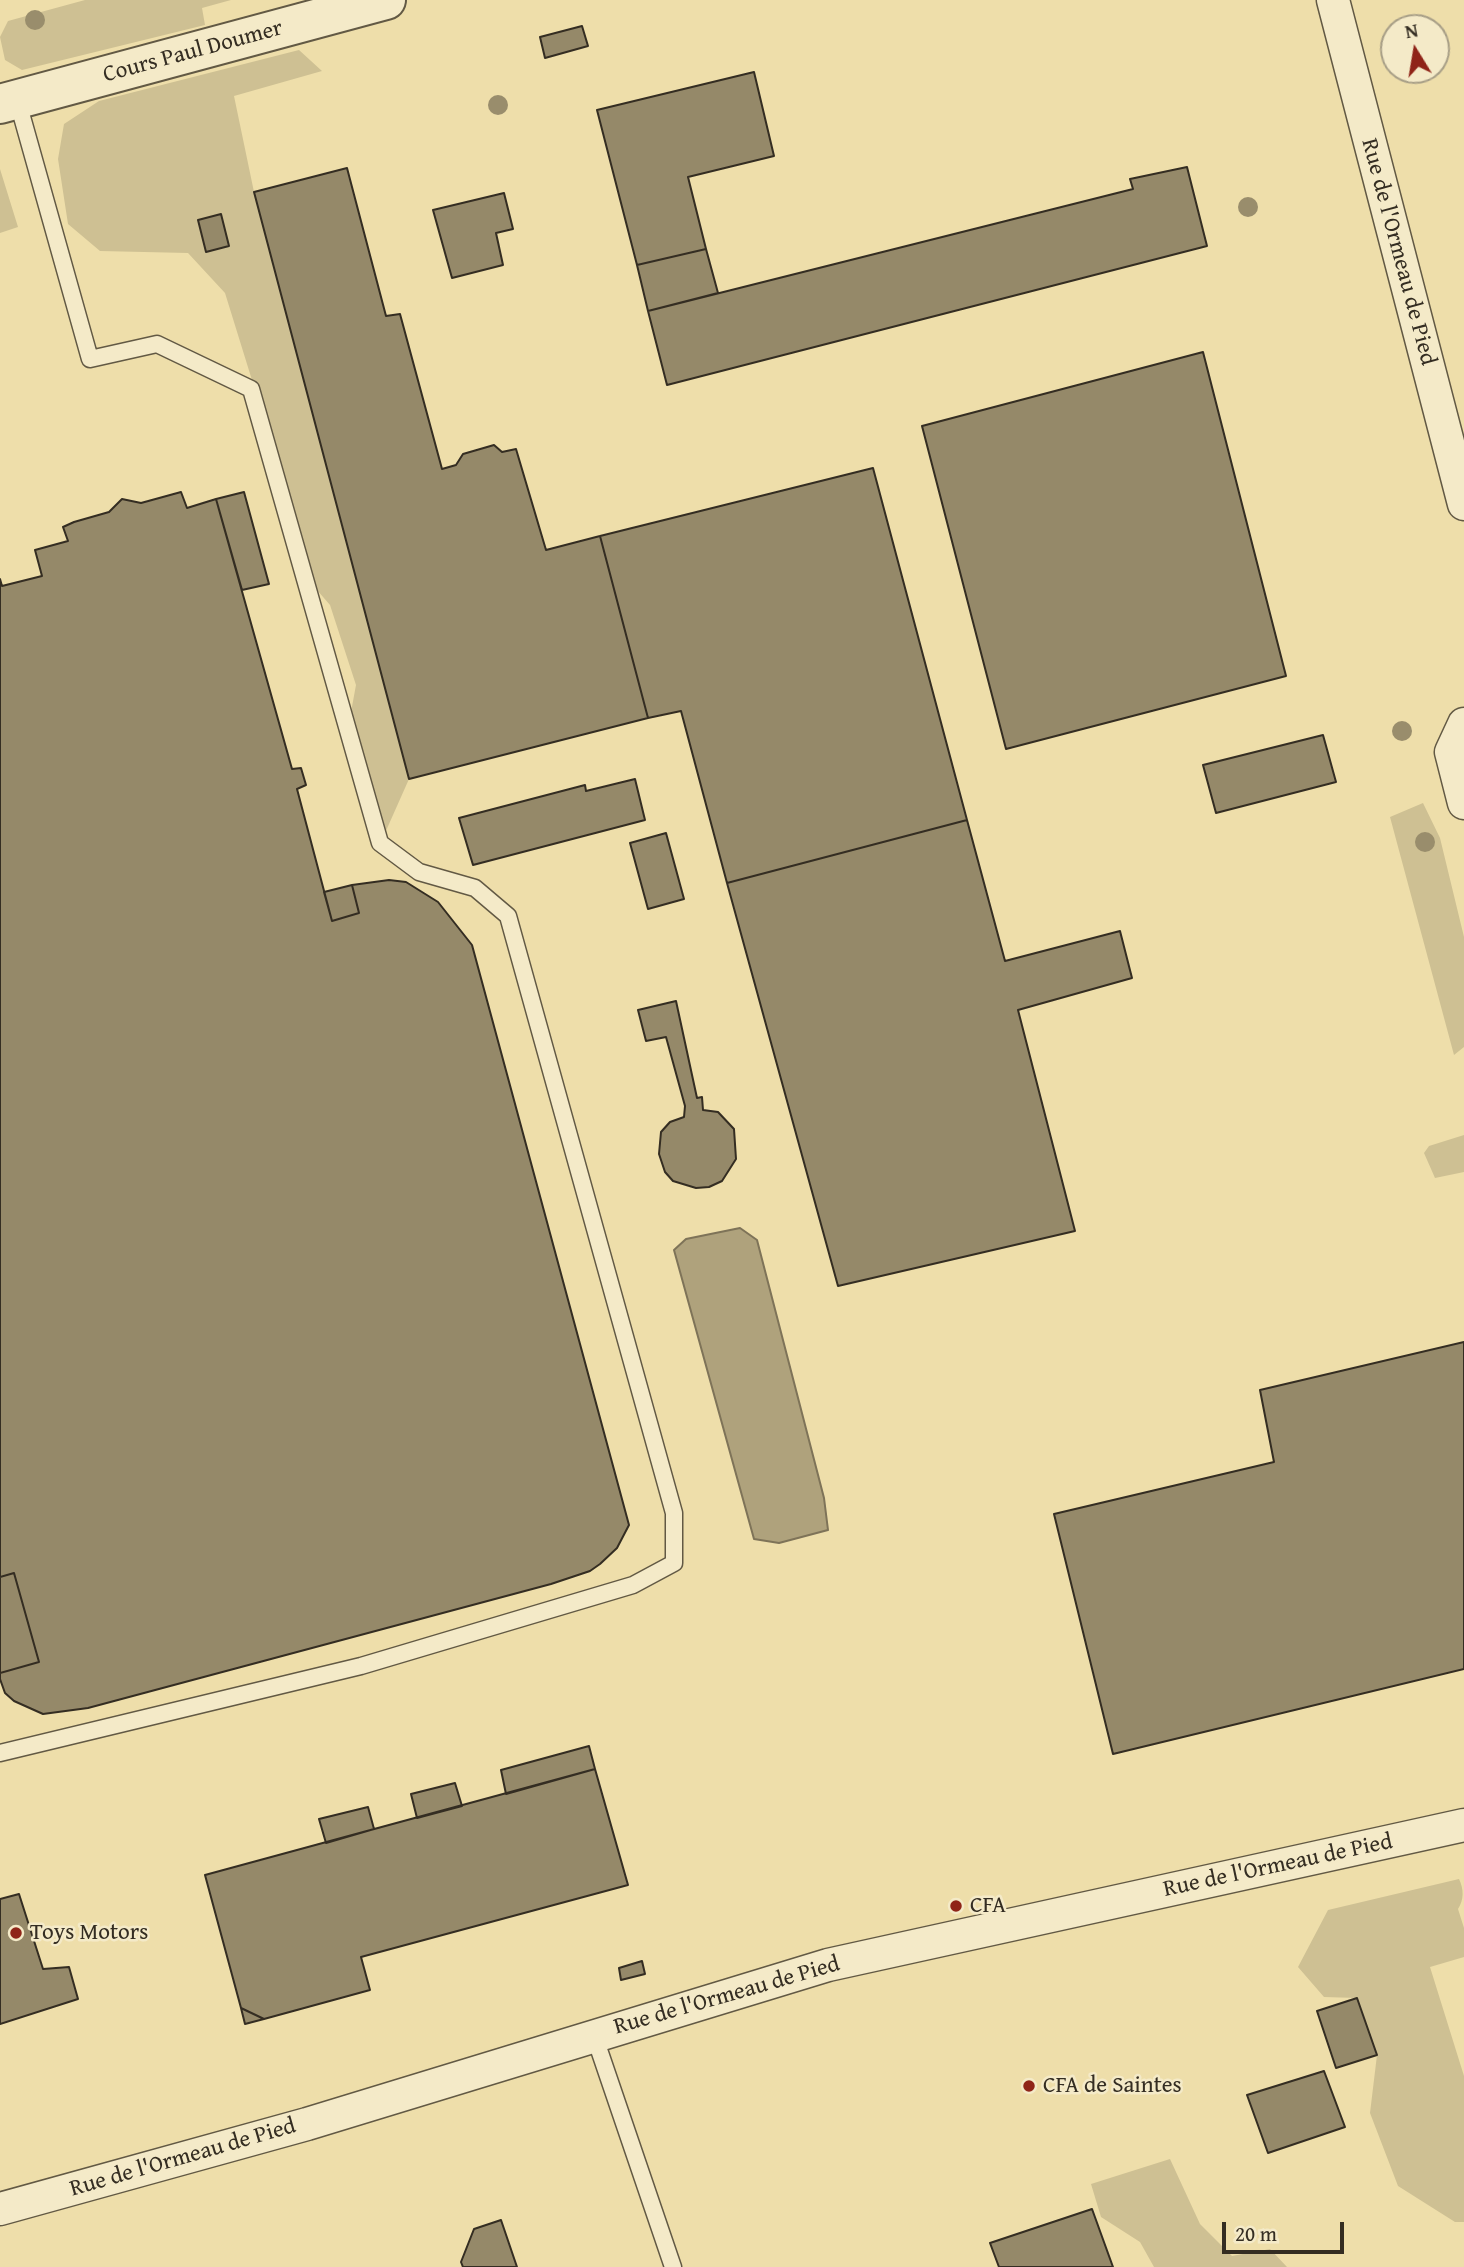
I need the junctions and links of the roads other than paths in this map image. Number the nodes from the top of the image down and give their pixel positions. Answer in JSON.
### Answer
{"nodes":[{"id":1,"x":386,"y":0,"type":"edge"},
{"id":2,"x":1333,"y":0,"type":"edge"},
{"id":3,"x":8,"y":102,"type":"edge"},
{"id":4,"x":1464,"y":504,"type":"edge"},
{"id":5,"x":1464,"y":724,"type":"edge"},
{"id":6,"x":1464,"y":803,"type":"edge"},
{"id":7,"x":0,"y":1753,"type":"edge"},
{"id":8,"x":1464,"y":1825,"type":"edge"},
{"id":9,"x":594,"y":2035,"type":"junction"},
{"id":10,"x":0,"y":2209,"type":"edge"},
{"id":11,"x":673,"y":2267,"type":"edge"}],
"edges":[{"from":1,"to":3,"type":"street","name":"Cours Paul Doumer"},
{"from":2,"to":4,"type":"street","name":"Rue de l'Ormeau de Pied"},
{"from":3,"to":7,"type":"lane"},
{"from":5,"to":6,"type":"street"},
{"from":8,"to":9,"type":"street","name":"Rue de l'Ormeau de Pied"},
{"from":9,"to":10,"type":"street","name":"Rue de l'Ormeau de Pied"},
{"from":9,"to":11,"type":"lane"}]}
